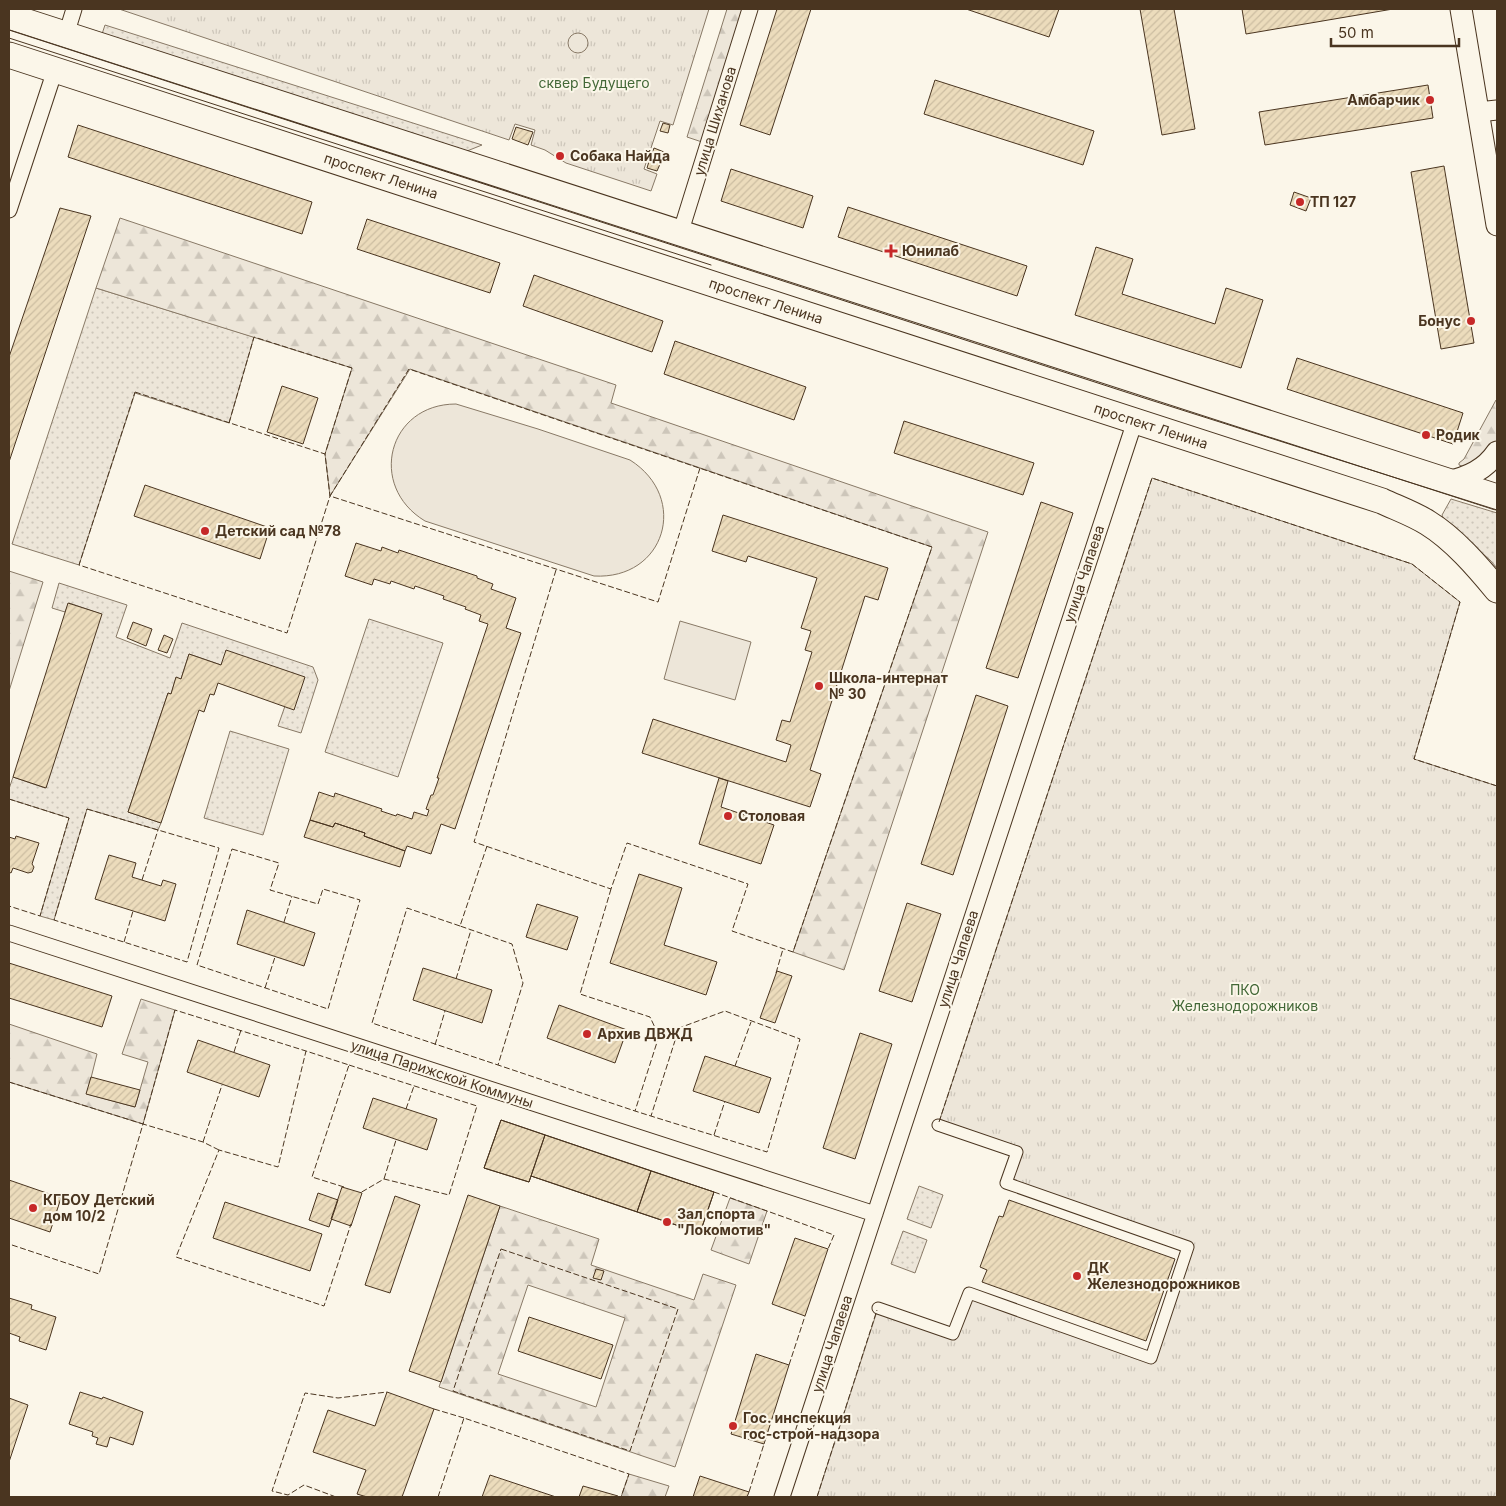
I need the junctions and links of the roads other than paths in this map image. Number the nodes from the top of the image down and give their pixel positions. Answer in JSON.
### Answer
{"nodes":[{"id":1,"x":74,"y":9,"type":"edge"},
{"id":2,"x":750,"y":9,"type":"edge"},
{"id":3,"x":1460,"y":9,"type":"edge"},
{"id":4,"x":9,"y":16,"type":"edge"},
{"id":5,"x":66,"y":35,"type":"junction"},
{"id":6,"x":9,"y":56,"type":"edge"},
{"id":7,"x":55,"y":70,"type":"junction"},
{"id":8,"x":1488,"y":111,"type":"edge"},
{"id":9,"x":372,"y":134,"type":"junction"},
{"id":10,"x":361,"y":170,"type":"junction"},
{"id":11,"x":9,"y":210,"type":"edge"},
{"id":12,"x":1497,"y":225,"type":"edge"},
{"id":13,"x":680,"y":234,"type":"junction"},
{"id":14,"x":1146,"y":384,"type":"junction"},
{"id":15,"x":1135,"y":421,"type":"junction"},
{"id":16,"x":1497,"y":452,"type":"edge"},
{"id":17,"x":1448,"y":482,"type":"junction"},
{"id":18,"x":1497,"y":497,"type":"edge"},
{"id":19,"x":1497,"y":590,"type":"edge"},
{"id":20,"x":9,"y":933,"type":"edge"},
{"id":21,"x":938,"y":1125,"type":"dead end"},
{"id":22,"x":875,"y":1214,"type":"junction"},
{"id":23,"x":878,"y":1308,"type":"dead end"},
{"id":24,"x":782,"y":1497,"type":"edge"}],
"edges":[{"from":1,"to":5,"type":"street"},
{"from":2,"to":13,"type":"street","name":"улица Шиханова"},
{"from":3,"to":8,"type":"main road"},
{"from":4,"to":5,"type":"highway"},
{"from":5,"to":7,"type":"highway"},
{"from":5,"to":9,"type":"highway"},
{"from":6,"to":7,"type":"highway","name":"проспект Ленина"},
{"from":7,"to":10,"type":"highway","name":"проспект Ленина"},
{"from":7,"to":11,"type":"street"},
{"from":8,"to":12,"type":"main road"},
{"from":9,"to":10,"type":"highway"},
{"from":9,"to":13,"type":"highway"},
{"from":10,"to":15,"type":"highway","name":"проспект Ленина"},
{"from":13,"to":14,"type":"highway"},
{"from":14,"to":15,"type":"highway"},
{"from":14,"to":17,"type":"highway"},
{"from":15,"to":19,"type":"highway","name":"проспект Ленина"},
{"from":15,"to":22,"type":"street","name":"улица Чапаева"},
{"from":16,"to":17,"type":"main road"},
{"from":17,"to":18,"type":"highway"},
{"from":20,"to":22,"type":"street","name":"улица Парижской Коммуны"},
{"from":21,"to":23,"type":"street"},
{"from":22,"to":24,"type":"street","name":"улица Чапаева"}]}
